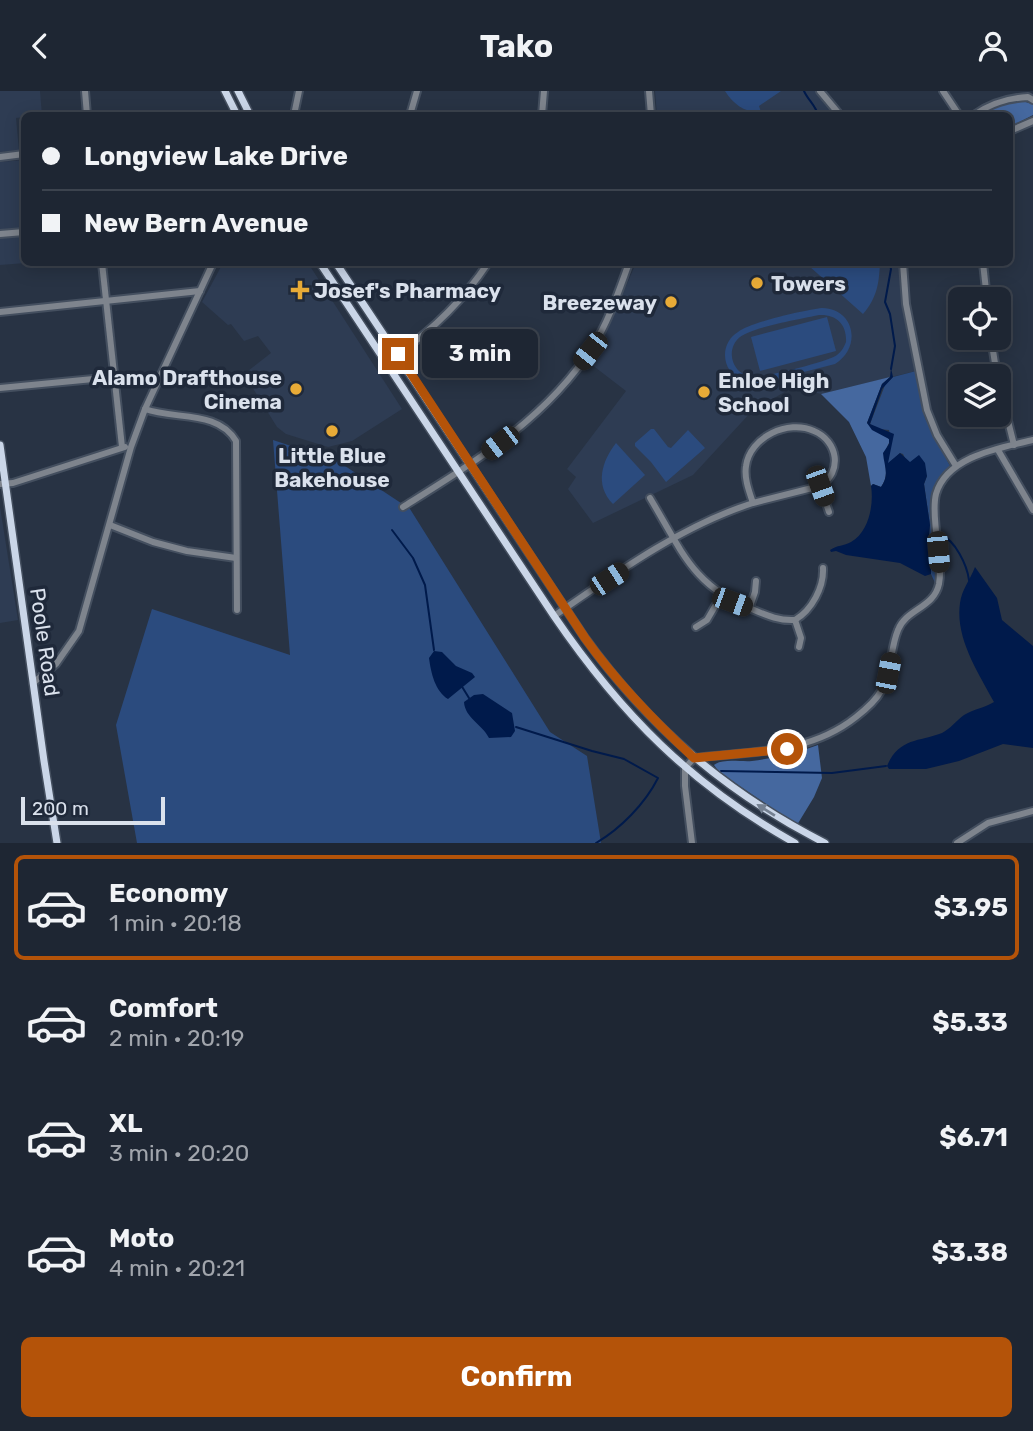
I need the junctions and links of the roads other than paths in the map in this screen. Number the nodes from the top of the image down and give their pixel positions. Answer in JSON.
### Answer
{"nodes":[{"id":1,"x":85,"y":91,"type":"edge"},
{"id":2,"x":225,"y":91,"type":"edge"},
{"id":3,"x":238,"y":91,"type":"edge"},
{"id":4,"x":299,"y":91,"type":"edge"},
{"id":5,"x":417,"y":91,"type":"edge"},
{"id":6,"x":544,"y":91,"type":"edge"},
{"id":7,"x":649,"y":91,"type":"edge"},
{"id":8,"x":820,"y":91,"type":"edge"},
{"id":9,"x":943,"y":91,"type":"edge"},
{"id":10,"x":1033,"y":100,"type":"edge"},
{"id":11,"x":87,"y":112,"type":"edge"},
{"id":12,"x":236,"y":112,"type":"edge"},
{"id":13,"x":248,"y":112,"type":"edge"},
{"id":14,"x":295,"y":112,"type":"edge"},
{"id":15,"x":411,"y":112,"type":"edge"},
{"id":16,"x":542,"y":112,"type":"edge"},
{"id":17,"x":651,"y":112,"type":"edge"},
{"id":18,"x":838,"y":112,"type":"edge"},
{"id":19,"x":957,"y":112,"type":"edge"},
{"id":20,"x":979,"y":112,"type":"edge"},
{"id":21,"x":1033,"y":121,"type":"edge"},
{"id":22,"x":1013,"y":130,"type":"edge"},
{"id":23,"x":21,"y":154,"type":"edge"},
{"id":24,"x":0,"y":157,"type":"edge"},
{"id":25,"x":21,"y":232,"type":"edge"},
{"id":26,"x":0,"y":234,"type":"edge"},
{"id":27,"x":102,"y":266,"type":"edge"},
{"id":28,"x":212,"y":266,"type":"edge"},
{"id":29,"x":322,"y":266,"type":"edge"},
{"id":30,"x":336,"y":266,"type":"edge"},
{"id":31,"x":486,"y":266,"type":"edge"},
{"id":32,"x":628,"y":266,"type":"edge"},
{"id":33,"x":903,"y":266,"type":"edge"},
{"id":34,"x":983,"y":266,"type":"edge"},
{"id":35,"x":986,"y":287,"type":"edge"},
{"id":36,"x":200,"y":291,"type":"junction"},
{"id":37,"x":106,"y":300,"type":"junction"},
{"id":38,"x":0,"y":312,"type":"edge"},
{"id":39,"x":363,"y":326,"type":"junction"},
{"id":40,"x":398,"y":354,"type":"junction"},
{"id":41,"x":388,"y":364,"type":"junction"},
{"id":42,"x":114,"y":377,"type":"junction"},
{"id":43,"x":0,"y":388,"type":"edge"},
{"id":44,"x":426,"y":397,"type":"junction"},
{"id":45,"x":145,"y":409,"type":"junction"},
{"id":46,"x":1009,"y":427,"type":"edge"},
{"id":47,"x":1033,"y":440,"type":"edge"},
{"id":48,"x":0,"y":445,"type":"edge"},
{"id":49,"x":1013,"y":445,"type":"junction"},
{"id":50,"x":122,"y":447,"type":"junction"},
{"id":51,"x":131,"y":447,"type":"junction"},
{"id":52,"x":998,"y":450,"type":"junction"},
{"id":53,"x":470,"y":465,"type":"junction"},
{"id":54,"x":956,"y":466,"type":"junction"},
{"id":55,"x":459,"y":472,"type":"junction"},
{"id":56,"x":2,"y":485,"type":"edge"},
{"id":57,"x":820,"y":486,"type":"junction"},
{"id":58,"x":650,"y":498,"type":"dead end"},
{"id":59,"x":753,"y":503,"type":"junction"},
{"id":60,"x":403,"y":507,"type":"dead end"},
{"id":61,"x":1033,"y":510,"type":"edge"},
{"id":62,"x":829,"y":512,"type":"dead end"},
{"id":63,"x":110,"y":525,"type":"junction"},
{"id":64,"x":675,"y":539,"type":"junction"},
{"id":65,"x":236,"y":558,"type":"junction"},
{"id":66,"x":823,"y":568,"type":"dead end"},
{"id":67,"x":756,"y":581,"type":"dead end"},
{"id":68,"x":721,"y":596,"type":"junction"},
{"id":69,"x":565,"y":608,"type":"junction"},
{"id":70,"x":749,"y":608,"type":"junction"},
{"id":71,"x":237,"y":610,"type":"dead end"},
{"id":72,"x":554,"y":616,"type":"junction"},
{"id":73,"x":795,"y":619,"type":"junction"},
{"id":74,"x":696,"y":627,"type":"dead end"},
{"id":75,"x":799,"y":647,"type":"dead end"},
{"id":76,"x":33,"y":683,"type":"junction"},
{"id":77,"x":694,"y":758,"type":"junction"},
{"id":78,"x":685,"y":768,"type":"junction"},
{"id":79,"x":1033,"y":811,"type":"edge"},
{"id":80,"x":57,"y":843,"type":"edge"},
{"id":81,"x":692,"y":843,"type":"edge"},
{"id":82,"x":795,"y":843,"type":"edge"},
{"id":83,"x":825,"y":843,"type":"edge"},
{"id":84,"x":957,"y":843,"type":"edge"}],
"edges":[{"from":1,"to":11,"type":"street"},
{"from":2,"to":12,"type":"main road"},
{"from":3,"to":13,"type":"main road"},
{"from":4,"to":14,"type":"street"},
{"from":5,"to":15,"type":"street"},
{"from":6,"to":16,"type":"street"},
{"from":7,"to":17,"type":"street"},
{"from":8,"to":18,"type":"street"},
{"from":9,"to":19,"type":"street"},
{"from":10,"to":20,"type":"street"},
{"from":21,"to":22,"type":"street"},
{"from":23,"to":24,"type":"street"},
{"from":25,"to":26,"type":"street"},
{"from":27,"to":37,"type":"street"},
{"from":28,"to":36,"type":"street"},
{"from":29,"to":39,"type":"main road"},
{"from":30,"to":40,"type":"main road"},
{"from":31,"to":40,"type":"street"},
{"from":32,"to":53,"type":"street"},
{"from":33,"to":54,"type":"street"},
{"from":34,"to":35,"type":"street"},
{"from":36,"to":37,"type":"street"},
{"from":36,"to":45,"type":"street"},
{"from":37,"to":38,"type":"street"},
{"from":37,"to":42,"type":"street"},
{"from":39,"to":40,"type":"main road"},
{"from":39,"to":41,"type":"main road"},
{"from":40,"to":44,"type":"main road"},
{"from":41,"to":44,"type":"main road"},
{"from":41,"to":55,"type":"main road"},
{"from":42,"to":43,"type":"street"},
{"from":42,"to":50,"type":"street"},
{"from":44,"to":53,"type":"main road"},
{"from":45,"to":51,"type":"street"},
{"from":45,"to":65,"type":"street"},
{"from":46,"to":49,"type":"street"},
{"from":47,"to":49,"type":"street"},
{"from":48,"to":56,"type":"main road","name":"Poole Road"},
{"from":49,"to":52,"type":"street"},
{"from":50,"to":51,"type":"street"},
{"from":50,"to":56,"type":"street"},
{"from":51,"to":63,"type":"street"},
{"from":52,"to":54,"type":"street"},
{"from":52,"to":61,"type":"street"},
{"from":53,"to":55,"type":"street"},
{"from":53,"to":69,"type":"main road"},
{"from":54,"to":77,"type":"street"},
{"from":55,"to":60,"type":"street"},
{"from":55,"to":72,"type":"main road"},
{"from":56,"to":76,"type":"main road","name":"Poole Road"},
{"from":57,"to":59,"type":"street"},
{"from":57,"to":59,"type":"street"},
{"from":57,"to":62,"type":"street"},
{"from":58,"to":64,"type":"street"},
{"from":59,"to":64,"type":"street"},
{"from":63,"to":65,"type":"street"},
{"from":63,"to":76,"type":"street"},
{"from":64,"to":68,"type":"street"},
{"from":64,"to":69,"type":"street"},
{"from":65,"to":71,"type":"street"},
{"from":66,"to":73,"type":"street"},
{"from":67,"to":70,"type":"street"},
{"from":68,"to":70,"type":"street"},
{"from":68,"to":74,"type":"street"},
{"from":69,"to":72,"type":"street"},
{"from":69,"to":77,"type":"main road"},
{"from":70,"to":73,"type":"street"},
{"from":72,"to":78,"type":"main road"},
{"from":73,"to":75,"type":"street"},
{"from":76,"to":80,"type":"main road","name":"Poole Road"},
{"from":77,"to":78,"type":"street"},
{"from":83,"to":77,"type":"main road","one_way":true},
{"from":78,"to":81,"type":"street"},
{"from":78,"to":82,"type":"main road"},
{"from":79,"to":84,"type":"street"}]}
